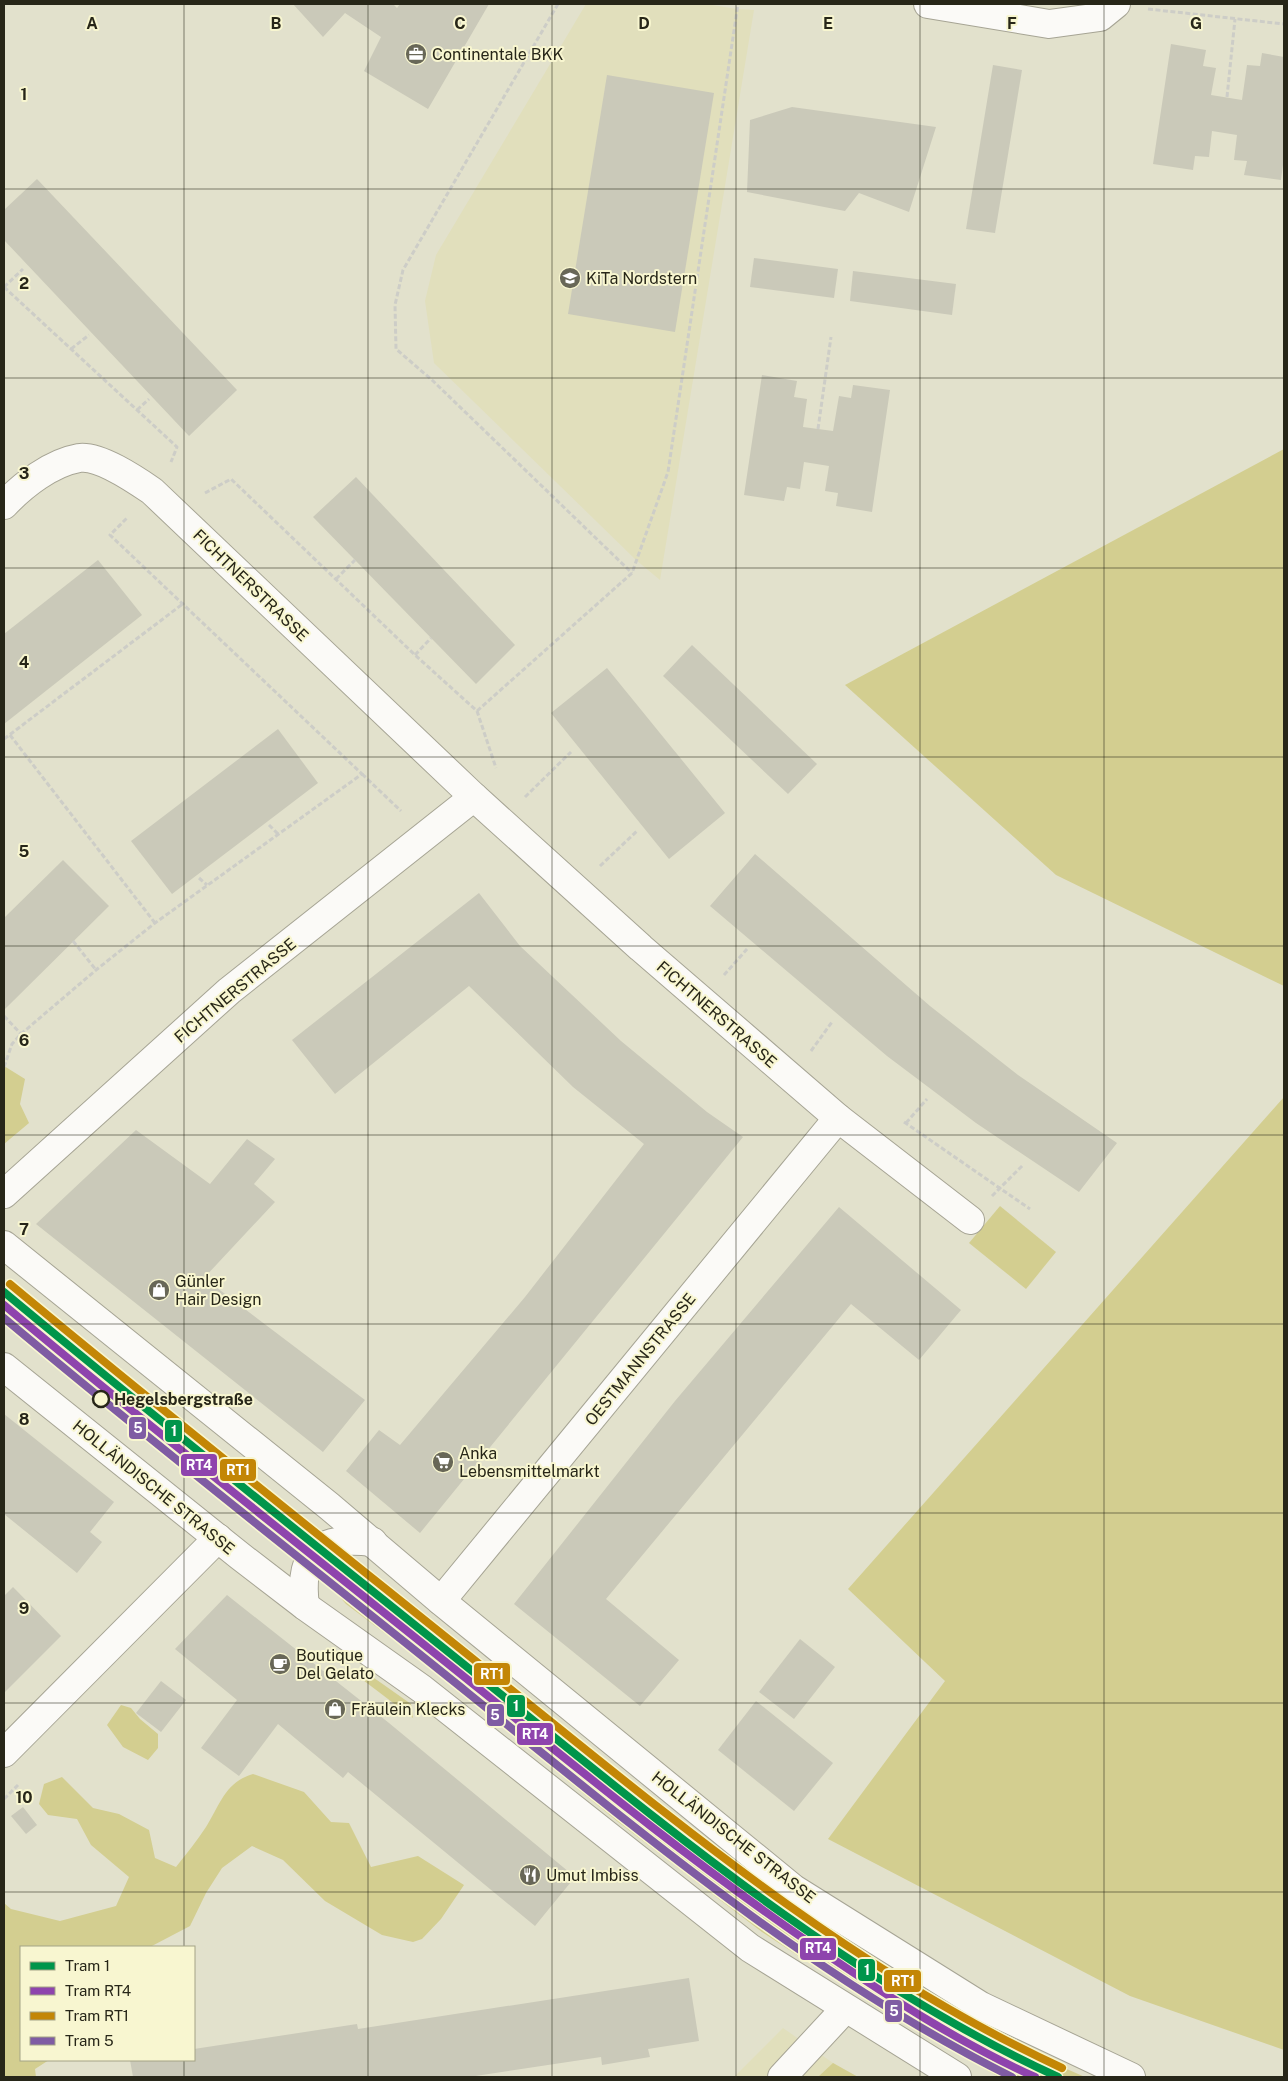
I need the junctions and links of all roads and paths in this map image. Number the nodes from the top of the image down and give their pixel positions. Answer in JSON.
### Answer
{"nodes":[{"id":1,"x":558,"y":4,"type":"edge"},
{"id":2,"x":738,"y":4,"type":"edge"},
{"id":3,"x":928,"y":4,"type":"edge"},
{"id":4,"x":1115,"y":5,"type":"edge"},
{"id":5,"x":1235,"y":19,"type":"junction"},
{"id":6,"x":1284,"y":24,"type":"edge"},
{"id":7,"x":1227,"y":97,"type":"dead end"},
{"id":8,"x":23,"y":269,"type":"dead end"},
{"id":9,"x":4,"y":287,"type":"edge"},
{"id":10,"x":89,"y":336,"type":"dead end"},
{"id":11,"x":831,"y":337,"type":"dead end"},
{"id":12,"x":71,"y":349,"type":"junction"},
{"id":13,"x":149,"y":398,"type":"dead end"},
{"id":14,"x":137,"y":410,"type":"junction"},
{"id":15,"x":818,"y":429,"type":"dead end"},
{"id":16,"x":168,"y":470,"type":"dead end"},
{"id":17,"x":202,"y":495,"type":"dead end"},
{"id":18,"x":4,"y":504,"type":"edge"},
{"id":19,"x":110,"y":535,"type":"dead end"},
{"id":20,"x":355,"y":560,"type":"dead end"},
{"id":21,"x":632,"y":573,"type":"junction"},
{"id":22,"x":336,"y":579,"type":"junction"},
{"id":23,"x":184,"y":603,"type":"junction"},
{"id":24,"x":431,"y":638,"type":"dead end"},
{"id":25,"x":415,"y":655,"type":"junction"},
{"id":26,"x":478,"y":711,"type":"junction"},
{"id":27,"x":10,"y":735,"type":"junction"},
{"id":28,"x":4,"y":739,"type":"edge"},
{"id":29,"x":571,"y":752,"type":"dead end"},
{"id":30,"x":362,"y":774,"type":"junction"},
{"id":31,"x":498,"y":774,"type":"dead end"},
{"id":32,"x":474,"y":797,"type":"junction"},
{"id":33,"x":521,"y":801,"type":"dead end"},
{"id":34,"x":269,"y":824,"type":"dead end"},
{"id":35,"x":637,"y":831,"type":"dead end"},
{"id":36,"x":278,"y":834,"type":"junction"},
{"id":37,"x":426,"y":836,"type":"junction"},
{"id":38,"x":591,"y":862,"type":"dead end"},
{"id":39,"x":199,"y":878,"type":"dead end"},
{"id":40,"x":207,"y":885,"type":"junction"},
{"id":41,"x":155,"y":923,"type":"junction"},
{"id":42,"x":73,"y":941,"type":"dead end"},
{"id":43,"x":747,"y":949,"type":"dead end"},
{"id":44,"x":96,"y":970,"type":"junction"},
{"id":45,"x":715,"y":971,"type":"dead end"},
{"id":46,"x":722,"y":977,"type":"junction"},
{"id":47,"x":729,"y":983,"type":"dead end"},
{"id":48,"x":4,"y":1016,"type":"edge"},
{"id":49,"x":832,"y":1022,"type":"dead end"},
{"id":50,"x":21,"y":1034,"type":"junction"},
{"id":51,"x":802,"y":1047,"type":"dead end"},
{"id":52,"x":809,"y":1053,"type":"junction"},
{"id":53,"x":816,"y":1059,"type":"dead end"},
{"id":54,"x":4,"y":1067,"type":"edge"},
{"id":55,"x":927,"y":1100,"type":"dead end"},
{"id":56,"x":838,"y":1118,"type":"junction"},
{"id":57,"x":898,"y":1118,"type":"dead end"},
{"id":58,"x":906,"y":1124,"type":"junction"},
{"id":59,"x":1023,"y":1165,"type":"dead end"},
{"id":60,"x":999,"y":1190,"type":"junction"},
{"id":61,"x":4,"y":1194,"type":"edge"},
{"id":62,"x":1030,"y":1209,"type":"dead end"},
{"id":63,"x":970,"y":1220,"type":"joint"},
{"id":64,"x":4,"y":1245,"type":"edge"},
{"id":65,"x":4,"y":1367,"type":"edge"},
{"id":66,"x":218,"y":1538,"type":"junction"},
{"id":67,"x":373,"y":1542,"type":"junction"},
{"id":68,"x":441,"y":1601,"type":"junction"},
{"id":69,"x":305,"y":1606,"type":"junction"},
{"id":70,"x":4,"y":1753,"type":"edge"},
{"id":71,"x":845,"y":2009,"type":"junction"},
{"id":72,"x":782,"y":2077,"type":"edge"},
{"id":73,"x":957,"y":2077,"type":"edge"},
{"id":74,"x":1131,"y":2077,"type":"edge"}],
"edges":[{"from":1,"to":21,"type":"path"},
{"from":2,"to":21,"type":"path"},
{"from":3,"to":4,"type":"street"},
{"from":4,"to":5,"type":"path"},
{"from":5,"to":6,"type":"path"},
{"from":5,"to":7,"type":"path"},
{"from":8,"to":9,"type":"path"},
{"from":9,"to":12,"type":"path"},
{"from":10,"to":12,"type":"path"},
{"from":11,"to":15,"type":"path"},
{"from":12,"to":14,"type":"path"},
{"from":13,"to":14,"type":"path"},
{"from":14,"to":16,"type":"path"},
{"from":17,"to":22,"type":"path"},
{"from":18,"to":32,"type":"street","name":"FICHTNERSTRASSE"},
{"from":19,"to":23,"type":"path"},
{"from":20,"to":22,"type":"path"},
{"from":21,"to":26,"type":"path"},
{"from":22,"to":25,"type":"path"},
{"from":23,"to":27,"type":"path"},
{"from":23,"to":30,"type":"path"},
{"from":24,"to":25,"type":"path"},
{"from":25,"to":26,"type":"path"},
{"from":26,"to":31,"type":"path"},
{"from":27,"to":28,"type":"path"},
{"from":27,"to":41,"type":"path"},
{"from":29,"to":33,"type":"path"},
{"from":30,"to":36,"type":"path"},
{"from":30,"to":37,"type":"path"},
{"from":32,"to":37,"type":"street","name":"FICHTNERSTRASSE"},
{"from":32,"to":56,"type":"street","name":"FICHTNERSTRASSE"},
{"from":34,"to":36,"type":"path"},
{"from":35,"to":38,"type":"path"},
{"from":36,"to":40,"type":"path"},
{"from":37,"to":61,"type":"street","name":"FICHTNERSTRASSE"},
{"from":39,"to":40,"type":"path"},
{"from":40,"to":41,"type":"path"},
{"from":41,"to":44,"type":"path"},
{"from":42,"to":44,"type":"path"},
{"from":43,"to":46,"type":"path"},
{"from":44,"to":50,"type":"path"},
{"from":45,"to":46,"type":"path"},
{"from":46,"to":47,"type":"path"},
{"from":48,"to":50,"type":"path"},
{"from":49,"to":52,"type":"path"},
{"from":50,"to":54,"type":"path"},
{"from":51,"to":52,"type":"path"},
{"from":52,"to":53,"type":"path"},
{"from":55,"to":58,"type":"path"},
{"from":56,"to":63,"type":"street","name":"FICHTNERSTRASSE"},
{"from":56,"to":68,"type":"street","name":"OESTMANNSTRASSE"},
{"from":57,"to":58,"type":"path"},
{"from":58,"to":60,"type":"path"},
{"from":59,"to":60,"type":"path"},
{"from":60,"to":62,"type":"path"},
{"from":60,"to":63,"type":"path"},
{"from":64,"to":67,"type":"street","name":"HOLLÄNDISCHE STRASSE"},
{"from":65,"to":66,"type":"street","name":"HOLLÄNDISCHE STRASSE"},
{"from":66,"to":69,"type":"street","name":"HOLLÄNDISCHE STRASSE"},
{"from":66,"to":70,"type":"street"},
{"from":67,"to":68,"type":"street","name":"HOLLÄNDISCHE STRASSE"},
{"from":67,"to":69,"type":"street"},
{"from":68,"to":74,"type":"street","name":"HOLLÄNDISCHE STRASSE"},
{"from":69,"to":71,"type":"street","name":"HOLLÄNDISCHE STRASSE"},
{"from":71,"to":72,"type":"street"},
{"from":71,"to":73,"type":"street","name":"HOLLÄNDISCHE STRASSE"}]}
